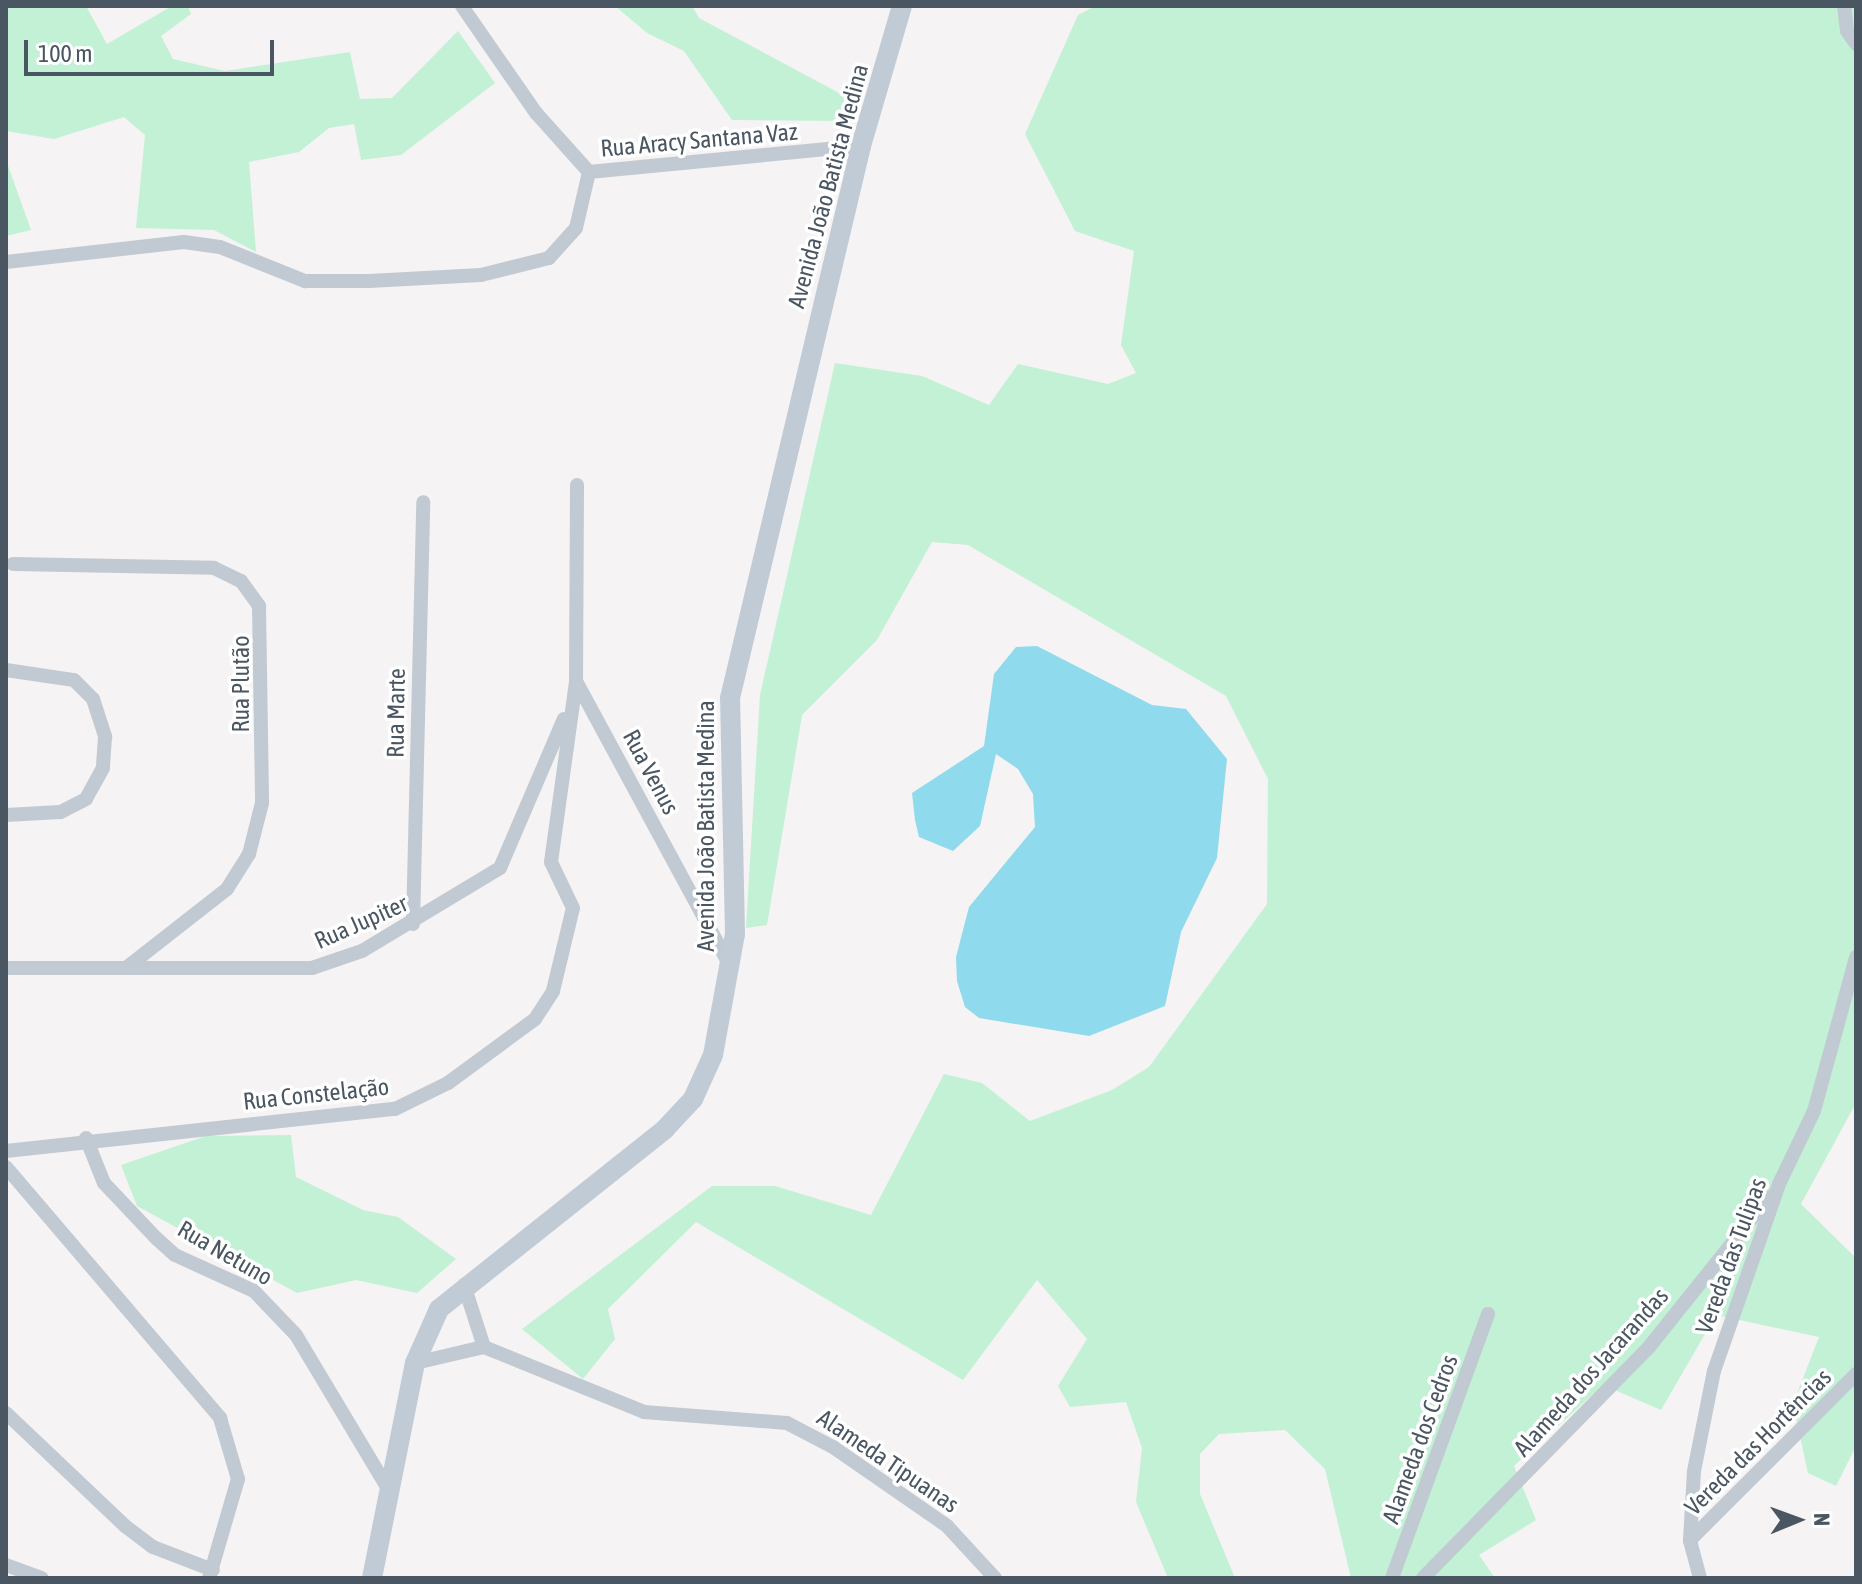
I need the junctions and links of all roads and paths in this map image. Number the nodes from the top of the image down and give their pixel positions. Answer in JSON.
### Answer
{"nodes":[{"id":1,"x":462,"y":6,"type":"edge"},
{"id":2,"x":902,"y":6,"type":"edge"},
{"id":3,"x":1844,"y":6,"type":"edge"},
{"id":4,"x":1856,"y":44,"type":"edge"},
{"id":5,"x":861,"y":146,"type":"junction"},
{"id":6,"x":589,"y":172,"type":"junction"},
{"id":7,"x":6,"y":262,"type":"edge"},
{"id":8,"x":577,"y":485,"type":"dead end"},
{"id":9,"x":423,"y":502,"type":"dead end"},
{"id":10,"x":13,"y":564,"type":"dead end"},
{"id":11,"x":6,"y":670,"type":"edge"},
{"id":12,"x":576,"y":681,"type":"junction"},
{"id":13,"x":568,"y":712,"type":"junction"},
{"id":14,"x":6,"y":815,"type":"edge"},
{"id":15,"x":413,"y":924,"type":"junction"},
{"id":16,"x":1856,"y":957,"type":"edge"},
{"id":17,"x":127,"y":967,"type":"junction"},
{"id":18,"x":6,"y":968,"type":"edge"},
{"id":19,"x":731,"y":968,"type":"junction"},
{"id":20,"x":86,"y":1138,"type":"junction"},
{"id":21,"x":6,"y":1151,"type":"edge"},
{"id":22,"x":6,"y":1167,"type":"edge"},
{"id":23,"x":1779,"y":1184,"type":"junction"},
{"id":24,"x":464,"y":1285,"type":"junction"},
{"id":25,"x":1488,"y":1314,"type":"dead end"},
{"id":26,"x":484,"y":1347,"type":"junction"},
{"id":27,"x":415,"y":1363,"type":"junction"},
{"id":28,"x":1856,"y":1374,"type":"edge"},
{"id":29,"x":6,"y":1413,"type":"edge"},
{"id":30,"x":390,"y":1492,"type":"junction"},
{"id":31,"x":1690,"y":1540,"type":"junction"},
{"id":32,"x":6,"y":1565,"type":"edge"},
{"id":33,"x":211,"y":1574,"type":"edge"},
{"id":34,"x":42,"y":1578,"type":"edge"},
{"id":35,"x":372,"y":1578,"type":"edge"},
{"id":36,"x":995,"y":1578,"type":"edge"},
{"id":37,"x":1392,"y":1578,"type":"edge"},
{"id":38,"x":1423,"y":1578,"type":"edge"},
{"id":39,"x":1700,"y":1578,"type":"edge"}],
"edges":[{"from":1,"to":6,"type":"street"},
{"from":2,"to":5,"type":"main road","name":"Avenida João Batista Medina"},
{"from":3,"to":4,"type":"street"},
{"from":5,"to":6,"type":"street","name":"Rua Aracy Santana Vaz"},
{"from":5,"to":19,"type":"main road","name":"Avenida João Batista Medina"},
{"from":6,"to":7,"type":"street"},
{"from":8,"to":12,"type":"street","name":"Rua Constelação"},
{"from":9,"to":15,"type":"street","name":"Rua Marte"},
{"from":10,"to":17,"type":"street","name":"Rua Plutão"},
{"from":11,"to":14,"type":"street"},
{"from":12,"to":13,"type":"street","name":"Rua Constelação"},
{"from":12,"to":19,"type":"street","name":"Rua Venus"},
{"from":13,"to":15,"type":"street","name":"Rua Jupiter"},
{"from":13,"to":20,"type":"street","name":"Rua Constelação"},
{"from":15,"to":17,"type":"street","name":"Rua Jupiter"},
{"from":16,"to":23,"type":"street","name":"Vereda das Tulipas"},
{"from":17,"to":18,"type":"street","name":"Rua Jupiter"},
{"from":19,"to":24,"type":"main road","name":"Avenida João Batista Medina"},
{"from":20,"to":21,"type":"street","name":"Rua Constelação"},
{"from":20,"to":30,"type":"street","name":"Rua Netuno"},
{"from":22,"to":33,"type":"street"},
{"from":23,"to":31,"type":"street","name":"Vereda das Tulipas"},
{"from":23,"to":38,"type":"street","name":"Alameda dos Jacarandas"},
{"from":24,"to":26,"type":"street"},
{"from":24,"to":27,"type":"main road","name":"Avenida João Batista Medina"},
{"from":25,"to":37,"type":"street","name":"Alameda dos Cedros"},
{"from":26,"to":27,"type":"street"},
{"from":26,"to":36,"type":"street","name":"Alameda Tipuanas"},
{"from":27,"to":30,"type":"main road","name":"Avenida João Batista Medina"},
{"from":28,"to":31,"type":"street","name":"Vereda das Hortências"},
{"from":29,"to":33,"type":"street"},
{"from":30,"to":35,"type":"main road","name":"Avenida João Batista Medina"},
{"from":31,"to":39,"type":"street","name":"Vereda das Tulipas"},
{"from":32,"to":34,"type":"street"}]}
